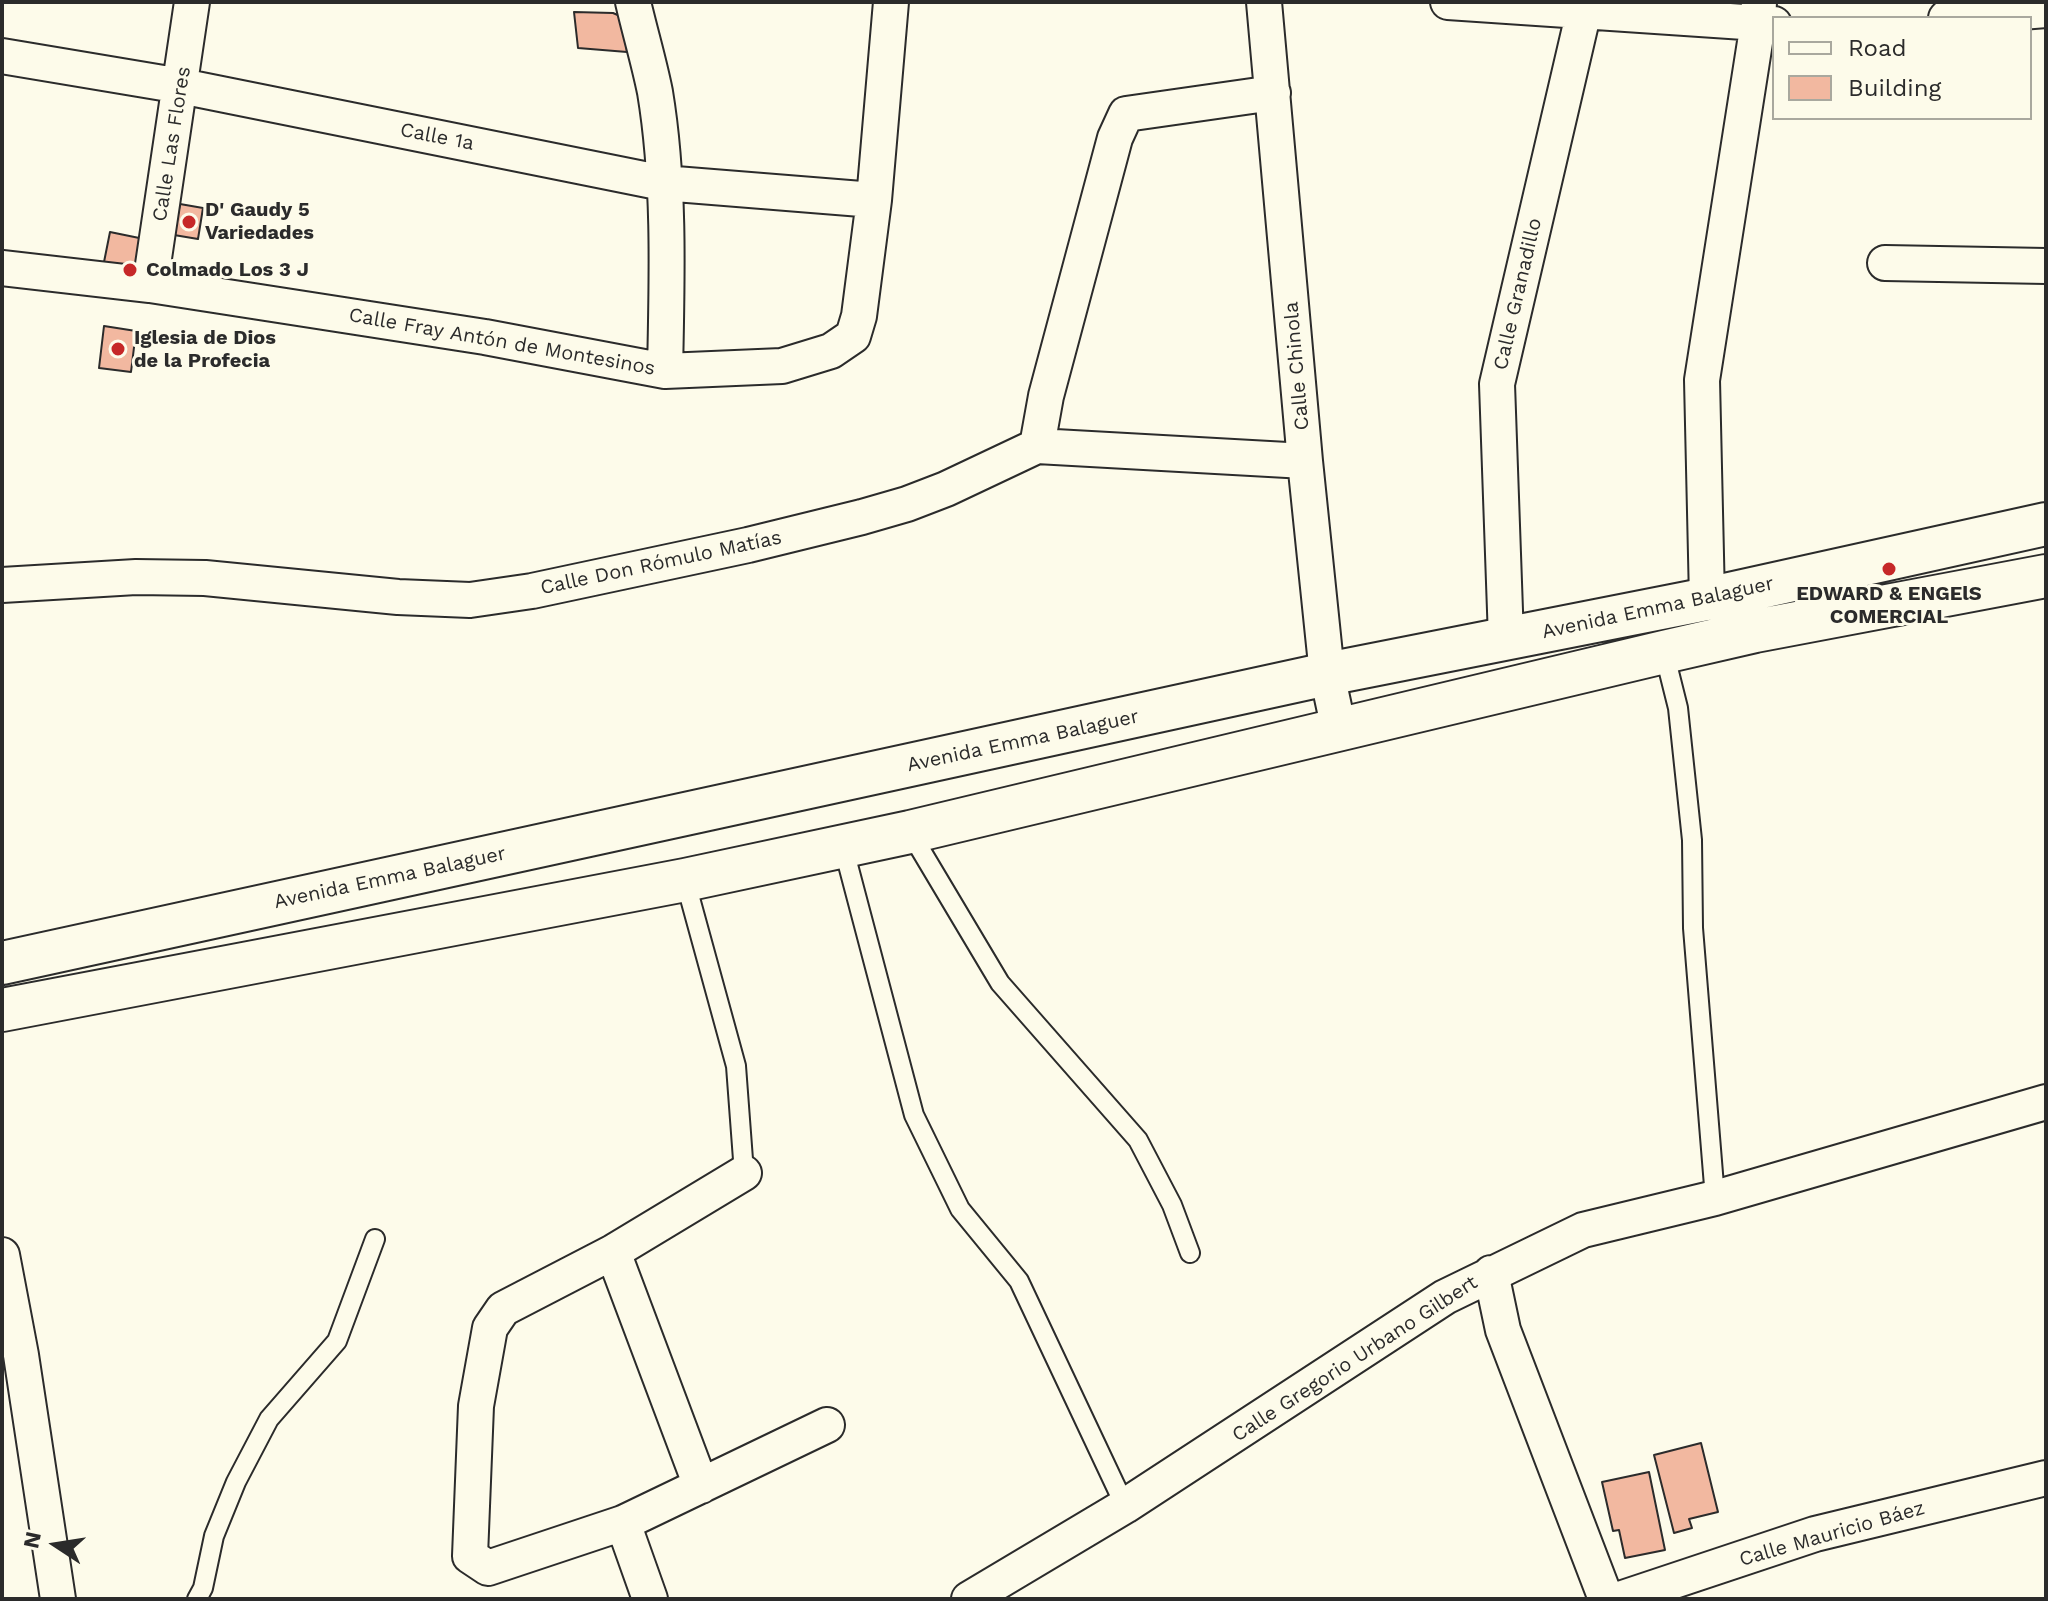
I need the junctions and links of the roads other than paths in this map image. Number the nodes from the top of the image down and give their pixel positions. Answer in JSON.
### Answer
{"nodes":[{"id":1,"x":192,"y":2,"type":"edge"},
{"id":2,"x":632,"y":2,"type":"edge"},
{"id":3,"x":891,"y":2,"type":"edge"},
{"id":4,"x":1264,"y":2,"type":"edge"},
{"id":5,"x":1448,"y":2,"type":"edge"},
{"id":6,"x":1585,"y":7,"type":"edge"},
{"id":7,"x":2046,"y":10,"type":"edge"},
{"id":8,"x":1764,"y":16,"type":"edge"},
{"id":9,"x":1971,"y":16,"type":"edge"},
{"id":10,"x":2,"y":56,"type":"edge"},
{"id":11,"x":181,"y":86,"type":"junction"},
{"id":12,"x":1273,"y":93,"type":"junction"},
{"id":13,"x":663,"y":183,"type":"junction"},
{"id":14,"x":874,"y":200,"type":"junction"},
{"id":15,"x":1885,"y":263,"type":"dead end"},
{"id":16,"x":2046,"y":266,"type":"edge"},
{"id":17,"x":2,"y":268,"type":"edge"},
{"id":18,"x":150,"y":285,"type":"junction"},
{"id":19,"x":665,"y":371,"type":"junction"},
{"id":20,"x":1037,"y":446,"type":"junction"},
{"id":21,"x":1305,"y":461,"type":"junction"},
{"id":22,"x":2046,"y":524,"type":"edge"},
{"id":23,"x":2046,"y":576,"type":"edge"},
{"id":24,"x":2,"y":585,"type":"edge"},
{"id":25,"x":1707,"y":599,"type":"junction"},
{"id":26,"x":1506,"y":639,"type":"junction"},
{"id":27,"x":1664,"y":652,"type":"junction"},
{"id":28,"x":1327,"y":674,"type":"junction"},
{"id":29,"x":1339,"y":730,"type":"junction"},
{"id":30,"x":910,"y":832,"type":"junction"},
{"id":31,"x":843,"y":846,"type":"junction"},
{"id":32,"x":685,"y":880,"type":"junction"},
{"id":33,"x":2,"y":963,"type":"edge"},
{"id":34,"x":2,"y":1010,"type":"edge"},
{"id":35,"x":2046,"y":1102,"type":"edge"},
{"id":36,"x":744,"y":1173,"type":"joint"},
{"id":37,"x":1715,"y":1198,"type":"junction"},
{"id":38,"x":375,"y":1239,"type":"dead end"},
{"id":39,"x":613,"y":1252,"type":"junction"},
{"id":40,"x":1190,"y":1253,"type":"dead end"},
{"id":41,"x":2,"y":1255,"type":"edge"},
{"id":42,"x":1491,"y":1273,"type":"junction"},
{"id":43,"x":11,"y":1360,"type":"edge"},
{"id":44,"x":827,"y":1425,"type":"dead end"},
{"id":45,"x":2046,"y":1478,"type":"edge"},
{"id":46,"x":701,"y":1486,"type":"junction"},
{"id":47,"x":1125,"y":1506,"type":"junction"},
{"id":48,"x":623,"y":1523,"type":"junction"},
{"id":49,"x":58,"y":1599,"type":"edge"},
{"id":50,"x":197,"y":1599,"type":"edge"},
{"id":51,"x":650,"y":1599,"type":"edge"},
{"id":52,"x":969,"y":1599,"type":"edge"},
{"id":53,"x":1606,"y":1599,"type":"edge"},
{"id":54,"x":1620,"y":1599,"type":"edge"}],
"edges":[{"from":1,"to":11,"type":"street","name":"Calle Las Flores"},
{"from":2,"to":13,"type":"street"},
{"from":3,"to":14,"type":"street","name":"Calle Fray Antón de Montesinos"},
{"from":4,"to":12,"type":"street","name":"Calle Chinola"},
{"from":5,"to":6,"type":"street"},
{"from":6,"to":8,"type":"street"},
{"from":6,"to":26,"type":"street","name":"Calle Granadillo"},
{"from":7,"to":9,"type":"street"},
{"from":8,"to":25,"type":"street"},
{"from":10,"to":11,"type":"street","name":"Calle 1a"},
{"from":11,"to":13,"type":"street","name":"Calle 1a"},
{"from":11,"to":18,"type":"street","name":"Calle Las Flores"},
{"from":12,"to":20,"type":"street"},
{"from":12,"to":21,"type":"street","name":"Calle Chinola"},
{"from":13,"to":14,"type":"street","name":"Calle 1a"},
{"from":13,"to":19,"type":"street"},
{"from":14,"to":19,"type":"street","name":"Calle Fray Antón de Montesinos"},
{"from":15,"to":16,"type":"street"},
{"from":17,"to":18,"type":"street","name":"Calle Fray Antón de Montesinos"},
{"from":18,"to":19,"type":"street","name":"Calle Fray Antón de Montesinos"},
{"from":20,"to":21,"type":"street","name":"Calle Don Rómulo Matías"},
{"from":20,"to":24,"type":"street","name":"Calle Don Rómulo Matías"},
{"from":21,"to":28,"type":"street","name":"Calle Chinola"},
{"from":22,"to":25,"type":"street","name":"Avenida Emma Balaguer"},
{"from":23,"to":27,"type":"street"},
{"from":25,"to":26,"type":"street","name":"Avenida Emma Balaguer"},
{"from":26,"to":28,"type":"street","name":"Avenida Emma Balaguer"},
{"from":27,"to":29,"type":"street"},
{"from":27,"to":37,"type":"lane"},
{"from":28,"to":29,"type":"street","name":"Calle Chinola"},
{"from":28,"to":33,"type":"street","name":"Avenida Emma Balaguer"},
{"from":29,"to":30,"type":"street"},
{"from":30,"to":31,"type":"street"},
{"from":30,"to":40,"type":"lane"},
{"from":31,"to":32,"type":"street"},
{"from":31,"to":47,"type":"lane"},
{"from":32,"to":34,"type":"street"},
{"from":32,"to":36,"type":"lane"},
{"from":35,"to":37,"type":"street","name":"Calle Gregorio Urbano Gilbert"},
{"from":36,"to":39,"type":"street"},
{"from":37,"to":42,"type":"street","name":"Calle Gregorio Urbano Gilbert"},
{"from":38,"to":50,"type":"lane"},
{"from":39,"to":46,"type":"street"},
{"from":39,"to":48,"type":"street"},
{"from":41,"to":43,"type":"street"},
{"from":42,"to":47,"type":"street","name":"Calle Gregorio Urbano Gilbert"},
{"from":42,"to":53,"type":"street"},
{"from":43,"to":49,"type":"street"},
{"from":44,"to":46,"type":"street"},
{"from":45,"to":54,"type":"street","name":"Calle Mauricio Báez"},
{"from":46,"to":48,"type":"street"},
{"from":47,"to":52,"type":"street","name":"Calle Gregorio Urbano Gilbert"},
{"from":48,"to":51,"type":"street"}]}
